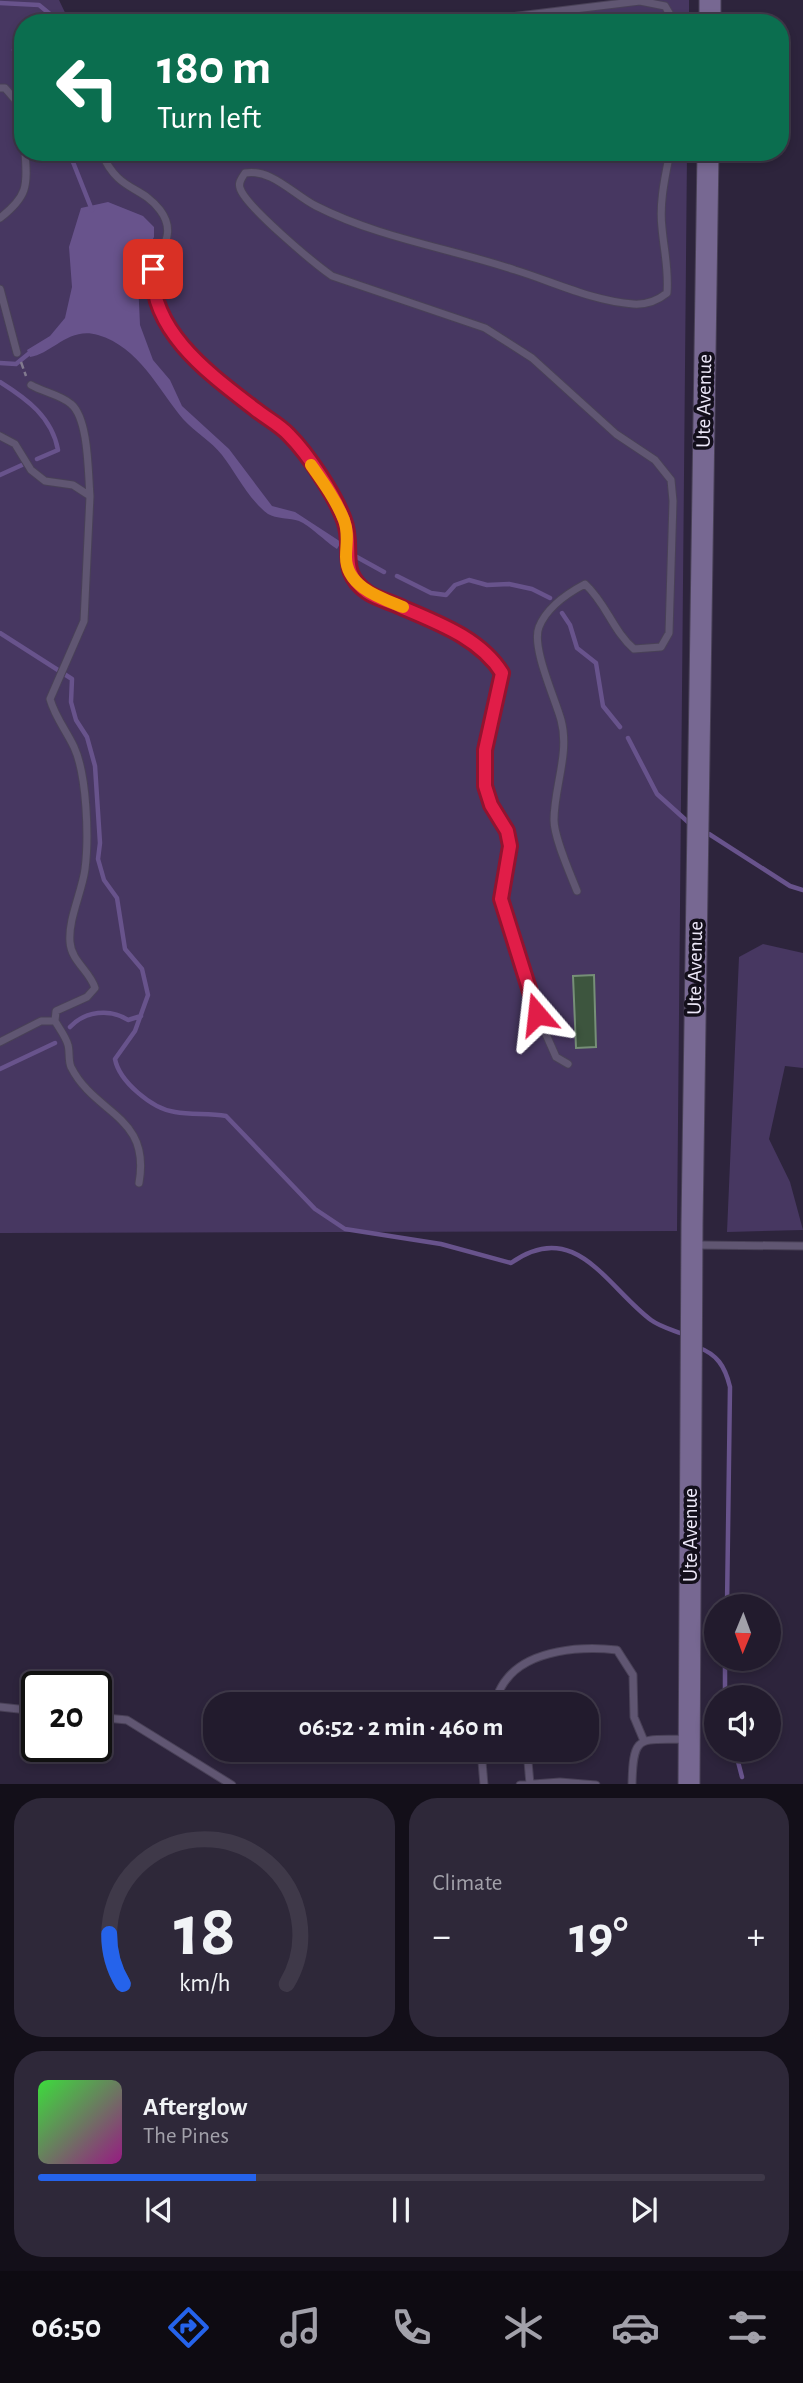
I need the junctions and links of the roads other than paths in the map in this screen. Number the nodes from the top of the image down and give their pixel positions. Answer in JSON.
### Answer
{"nodes":[{"id":1,"x":534,"y":14,"type":"edge"},
{"id":2,"x":669,"y":14,"type":"edge"},
{"id":3,"x":0,"y":88,"type":"edge"},
{"id":4,"x":14,"y":97,"type":"edge"},
{"id":5,"x":24,"y":161,"type":"edge"},
{"id":6,"x":106,"y":161,"type":"edge"},
{"id":7,"x":668,"y":161,"type":"edge"},
{"id":8,"x":708,"y":161,"type":"edge"},
{"id":9,"x":0,"y":218,"type":"edge"},
{"id":10,"x":0,"y":289,"type":"edge"},
{"id":11,"x":17,"y":353,"type":"road end"},
{"id":12,"x":31,"y":385,"type":"road end"},
{"id":13,"x":0,"y":436,"type":"edge"},
{"id":14,"x":90,"y":496,"type":"junction"},
{"id":15,"x":577,"y":891,"type":"dead end"},
{"id":16,"x":55,"y":1021,"type":"junction"},
{"id":17,"x":0,"y":1042,"type":"edge"},
{"id":18,"x":568,"y":1064,"type":"dead end"},
{"id":19,"x":139,"y":1183,"type":"dead end"},
{"id":20,"x":691,"y":1245,"type":"junction"},
{"id":21,"x":803,"y":1246,"type":"edge"},
{"id":22,"x":499,"y":1692,"type":"edge"},
{"id":23,"x":0,"y":1707,"type":"edge"},
{"id":24,"x":21,"y":1709,"type":"edge"},
{"id":25,"x":112,"y":1719,"type":"edge"},
{"id":26,"x":689,"y":1740,"type":"junction"},
{"id":27,"x":644,"y":1741,"type":"junction"},
{"id":28,"x":482,"y":1762,"type":"edge"},
{"id":29,"x":528,"y":1762,"type":"edge"},
{"id":30,"x":232,"y":1784,"type":"edge"},
{"id":31,"x":484,"y":1784,"type":"edge"},
{"id":32,"x":520,"y":1784,"type":"edge"},
{"id":33,"x":530,"y":1784,"type":"edge"},
{"id":34,"x":596,"y":1784,"type":"edge"},
{"id":35,"x":632,"y":1784,"type":"edge"},
{"id":36,"x":689,"y":1784,"type":"edge"}],
"edges":[{"from":1,"to":2,"type":"lane"},
{"from":3,"to":4,"type":"lane"},
{"from":5,"to":9,"type":"lane"},
{"from":6,"to":18,"type":"lane"},
{"from":7,"to":15,"type":"lane"},
{"from":8,"to":20,"type":"main road","name":"Ute Avenue"},
{"from":10,"to":11,"type":"lane"},
{"from":12,"to":14,"type":"lane"},
{"from":13,"to":14,"type":"lane"},
{"from":14,"to":16,"type":"lane"},
{"from":16,"to":17,"type":"lane"},
{"from":16,"to":19,"type":"lane"},
{"from":20,"to":21,"type":"lane"},
{"from":20,"to":26,"type":"main road","name":"Ute Avenue"},
{"from":22,"to":27,"type":"lane"},
{"from":23,"to":24,"type":"lane"},
{"from":25,"to":30,"type":"lane"},
{"from":26,"to":27,"type":"lane"},
{"from":26,"to":36,"type":"main road","name":"Ute Avenue"},
{"from":27,"to":35,"type":"lane"},
{"from":28,"to":31,"type":"lane"},
{"from":29,"to":33,"type":"lane"},
{"from":32,"to":33,"type":"lane"},
{"from":33,"to":34,"type":"lane"}]}
